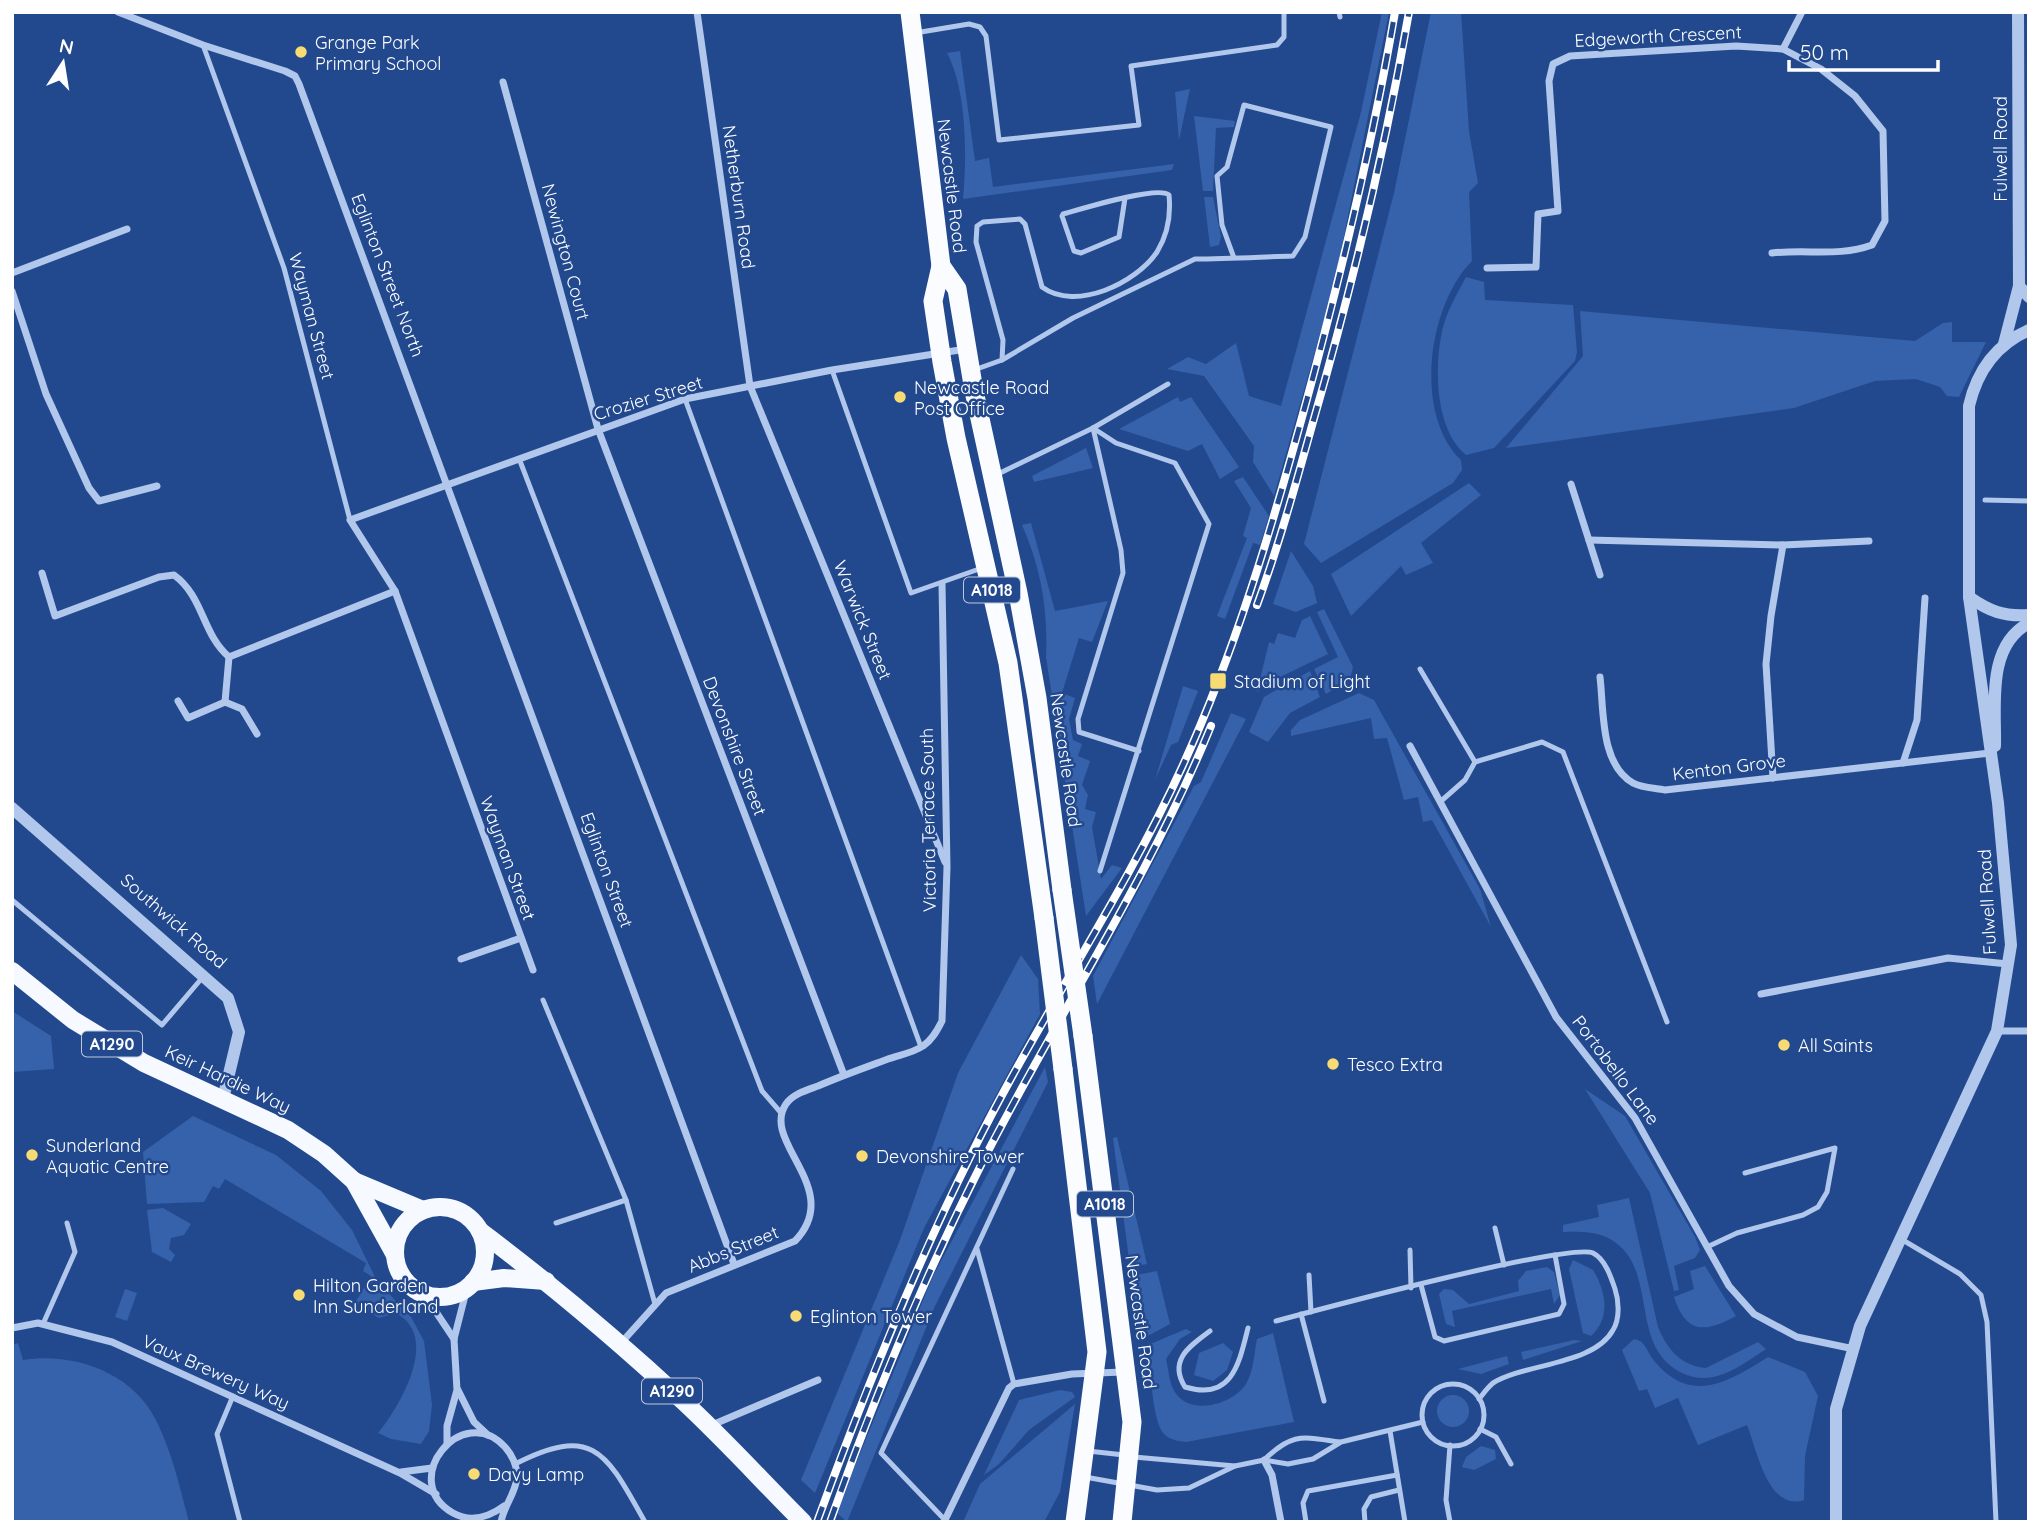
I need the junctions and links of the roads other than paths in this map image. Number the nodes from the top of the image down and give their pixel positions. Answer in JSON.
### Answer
{"nodes":[{"id":1,"x":118,"y":12,"type":"edge"},
{"id":2,"x":697,"y":12,"type":"edge"},
{"id":3,"x":909,"y":12,"type":"edge"},
{"id":4,"x":1284,"y":12,"type":"edge"},
{"id":5,"x":1802,"y":12,"type":"edge"},
{"id":6,"x":2018,"y":12,"type":"edge"},
{"id":7,"x":912,"y":33,"type":"junction"},
{"id":8,"x":202,"y":45,"type":"junction"},
{"id":9,"x":1783,"y":49,"type":"junction"},
{"id":10,"x":503,"y":82,"type":"dead end"},
{"id":11,"x":1125,"y":198,"type":"junction"},
{"id":12,"x":127,"y":229,"type":"dead end"},
{"id":13,"x":1772,"y":253,"type":"dead end"},
{"id":14,"x":1234,"y":258,"type":"junction"},
{"id":15,"x":941,"y":266,"type":"junction"},
{"id":16,"x":1487,"y":268,"type":"dead end"},
{"id":17,"x":12,"y":273,"type":"edge"},
{"id":18,"x":2019,"y":286,"type":"junction"},
{"id":19,"x":12,"y":291,"type":"edge"},
{"id":20,"x":2029,"y":297,"type":"edge"},
{"id":21,"x":2029,"y":330,"type":"edge"},
{"id":22,"x":2004,"y":344,"type":"junction"},
{"id":23,"x":967,"y":349,"type":"junction"},
{"id":24,"x":940,"y":354,"type":"junction"},
{"id":25,"x":1002,"y":359,"type":"junction"},
{"id":26,"x":832,"y":370,"type":"junction"},
{"id":27,"x":971,"y":371,"type":"junction"},
{"id":28,"x":945,"y":379,"type":"junction"},
{"id":29,"x":1168,"y":384,"type":"dead end"},
{"id":30,"x":750,"y":386,"type":"junction"},
{"id":31,"x":685,"y":399,"type":"junction"},
{"id":32,"x":1093,"y":428,"type":"junction"},
{"id":33,"x":598,"y":429,"type":"junction"},
{"id":34,"x":520,"y":460,"type":"junction"},
{"id":35,"x":992,"y":476,"type":"junction"},
{"id":36,"x":967,"y":484,"type":"junction"},
{"id":37,"x":1571,"y":484,"type":"dead end"},
{"id":38,"x":157,"y":486,"type":"dead end"},
{"id":39,"x":450,"y":487,"type":"junction"},
{"id":40,"x":1985,"y":500,"type":"dead end"},
{"id":41,"x":2029,"y":501,"type":"edge"},
{"id":42,"x":350,"y":520,"type":"junction"},
{"id":43,"x":1589,"y":540,"type":"junction"},
{"id":44,"x":1869,"y":541,"type":"dead end"},
{"id":45,"x":1783,"y":545,"type":"junction"},
{"id":46,"x":987,"y":566,"type":"junction"},
{"id":47,"x":42,"y":573,"type":"dead end"},
{"id":48,"x":1600,"y":575,"type":"dead end"},
{"id":49,"x":942,"y":584,"type":"junction"},
{"id":50,"x":395,"y":591,"type":"junction"},
{"id":51,"x":1969,"y":597,"type":"junction"},
{"id":52,"x":1925,"y":598,"type":"dead end"},
{"id":53,"x":2029,"y":615,"type":"edge"},
{"id":54,"x":2029,"y":624,"type":"edge"},
{"id":55,"x":229,"y":657,"type":"junction"},
{"id":56,"x":1420,"y":669,"type":"dead end"},
{"id":57,"x":1600,"y":677,"type":"dead end"},
{"id":58,"x":178,"y":701,"type":"dead end"},
{"id":59,"x":225,"y":702,"type":"junction"},
{"id":60,"x":257,"y":734,"type":"dead end"},
{"id":61,"x":1410,"y":746,"type":"dead end"},
{"id":62,"x":1139,"y":751,"type":"junction"},
{"id":63,"x":1990,"y":753,"type":"junction"},
{"id":64,"x":1475,"y":762,"type":"junction"},
{"id":65,"x":1903,"y":762,"type":"junction"},
{"id":66,"x":1773,"y":778,"type":"junction"},
{"id":67,"x":1440,"y":802,"type":"junction"},
{"id":68,"x":12,"y":808,"type":"edge"},
{"id":69,"x":947,"y":867,"type":"junction"},
{"id":70,"x":1100,"y":872,"type":"dead end"},
{"id":71,"x":12,"y":900,"type":"edge"},
{"id":72,"x":521,"y":938,"type":"junction"},
{"id":73,"x":461,"y":959,"type":"dead end"},
{"id":74,"x":2008,"y":964,"type":"junction"},
{"id":75,"x":533,"y":970,"type":"dead end"},
{"id":76,"x":12,"y":971,"type":"edge"},
{"id":77,"x":204,"y":976,"type":"junction"},
{"id":78,"x":1761,"y":993,"type":"dead end"},
{"id":79,"x":543,"y":1000,"type":"dead end"},
{"id":80,"x":1667,"y":1022,"type":"dead end"},
{"id":81,"x":1997,"y":1031,"type":"junction"},
{"id":82,"x":2029,"y":1031,"type":"edge"},
{"id":83,"x":921,"y":1047,"type":"junction"},
{"id":84,"x":844,"y":1075,"type":"junction"},
{"id":85,"x":223,"y":1099,"type":"junction"},
{"id":86,"x":782,"y":1114,"type":"junction"},
{"id":87,"x":1013,"y":1169,"type":"dead end"},
{"id":88,"x":1745,"y":1173,"type":"dead end"},
{"id":89,"x":354,"y":1181,"type":"junction"},
{"id":90,"x":626,"y":1200,"type":"junction"},
{"id":91,"x":422,"y":1210,"type":"junction"},
{"id":92,"x":67,"y":1223,"type":"dead end"},
{"id":93,"x":556,"y":1223,"type":"dead end"},
{"id":94,"x":1495,"y":1228,"type":"dead end"},
{"id":95,"x":480,"y":1231,"type":"junction"},
{"id":96,"x":1901,"y":1239,"type":"junction"},
{"id":97,"x":1707,"y":1247,"type":"junction"},
{"id":98,"x":976,"y":1248,"type":"junction"},
{"id":99,"x":1410,"y":1250,"type":"dead end"},
{"id":100,"x":395,"y":1255,"type":"junction"},
{"id":101,"x":1555,"y":1255,"type":"junction"},
{"id":102,"x":734,"y":1264,"type":"junction"},
{"id":103,"x":1504,"y":1265,"type":"junction"},
{"id":104,"x":1309,"y":1275,"type":"dead end"},
{"id":105,"x":546,"y":1281,"type":"junction"},
{"id":106,"x":470,"y":1285,"type":"junction"},
{"id":107,"x":1422,"y":1285,"type":"junction"},
{"id":108,"x":1410,"y":1288,"type":"junction"},
{"id":109,"x":424,"y":1294,"type":"junction"},
{"id":110,"x":655,"y":1304,"type":"junction"},
{"id":111,"x":1311,"y":1312,"type":"junction"},
{"id":112,"x":1301,"y":1314,"type":"junction"},
{"id":113,"x":1276,"y":1321,"type":"dead end"},
{"id":114,"x":43,"y":1324,"type":"junction"},
{"id":115,"x":12,"y":1328,"type":"edge"},
{"id":116,"x":1248,"y":1328,"type":"dead end"},
{"id":117,"x":1210,"y":1331,"type":"dead end"},
{"id":118,"x":454,"y":1339,"type":"junction"},
{"id":119,"x":621,"y":1344,"type":"junction"},
{"id":120,"x":1854,"y":1349,"type":"junction"},
{"id":121,"x":1127,"y":1371,"type":"junction"},
{"id":122,"x":1096,"y":1373,"type":"junction"},
{"id":123,"x":818,"y":1380,"type":"dead end"},
{"id":124,"x":1014,"y":1384,"type":"junction"},
{"id":125,"x":457,"y":1390,"type":"junction"},
{"id":126,"x":233,"y":1396,"type":"junction"},
{"id":127,"x":1479,"y":1399,"type":"junction"},
{"id":128,"x":1324,"y":1401,"type":"dead end"},
{"id":129,"x":1423,"y":1422,"type":"junction"},
{"id":130,"x":710,"y":1427,"type":"junction"},
{"id":131,"x":1480,"y":1429,"type":"junction"},
{"id":132,"x":1390,"y":1431,"type":"junction"},
{"id":133,"x":489,"y":1436,"type":"junction"},
{"id":134,"x":1341,"y":1442,"type":"junction"},
{"id":135,"x":447,"y":1443,"type":"junction"},
{"id":136,"x":1450,"y":1446,"type":"junction"},
{"id":137,"x":1086,"y":1451,"type":"junction"},
{"id":138,"x":1131,"y":1456,"type":"junction"},
{"id":139,"x":1264,"y":1460,"type":"junction"},
{"id":140,"x":515,"y":1464,"type":"junction"},
{"id":141,"x":1511,"y":1464,"type":"dead end"},
{"id":142,"x":1235,"y":1466,"type":"junction"},
{"id":143,"x":432,"y":1468,"type":"junction"},
{"id":144,"x":400,"y":1473,"type":"junction"},
{"id":145,"x":1397,"y":1475,"type":"junction"},
{"id":146,"x":1082,"y":1477,"type":"junction"},
{"id":147,"x":1127,"y":1486,"type":"junction"},
{"id":148,"x":1399,"y":1490,"type":"junction"},
{"id":149,"x":436,"y":1494,"type":"junction"},
{"id":150,"x":504,"y":1506,"type":"junction"},
{"id":151,"x":797,"y":1516,"type":"edge"},
{"id":152,"x":468,"y":1520,"type":"edge"},
{"id":153,"x":945,"y":1521,"type":"edge"},
{"id":154,"x":240,"y":1522,"type":"edge"},
{"id":155,"x":501,"y":1522,"type":"edge"},
{"id":156,"x":645,"y":1522,"type":"edge"},
{"id":157,"x":1075,"y":1522,"type":"edge"},
{"id":158,"x":1122,"y":1522,"type":"edge"},
{"id":159,"x":1281,"y":1522,"type":"edge"},
{"id":160,"x":1306,"y":1522,"type":"edge"},
{"id":161,"x":1365,"y":1522,"type":"edge"},
{"id":162,"x":1405,"y":1522,"type":"edge"},
{"id":163,"x":1450,"y":1522,"type":"edge"},
{"id":164,"x":1836,"y":1522,"type":"edge"},
{"id":165,"x":1996,"y":1522,"type":"edge"}],
"edges":[{"from":1,"to":8,"type":"street"},
{"from":2,"to":30,"type":"street","name":"Netherburn Road"},
{"from":3,"to":7,"type":"highway","name":"Newcastle Road","number":"A1018"},
{"from":4,"to":7,"type":"lane"},
{"from":5,"to":9,"type":"street"},
{"from":6,"to":18,"type":"street","name":"Fulwell Road"},
{"from":7,"to":15,"type":"highway","name":"Newcastle Road","number":"A1018"},
{"from":8,"to":39,"type":"street","name":"Eglinton Street North"},
{"from":8,"to":42,"type":"lane","name":"Wayman Street"},
{"from":9,"to":13,"type":"street"},
{"from":9,"to":16,"type":"street","name":"Edgeworth Crescent"},
{"from":10,"to":33,"type":"street","name":"Newington Court"},
{"from":11,"to":11,"type":"lane"},
{"from":11,"to":25,"type":"lane"},
{"from":12,"to":17,"type":"street"},
{"from":14,"to":14,"type":"lane"},
{"from":14,"to":25,"type":"lane"},
{"from":15,"to":23,"type":"highway","name":"Newcastle Road","number":"A1018"},
{"from":15,"to":24,"type":"highway","number":"A1018"},
{"from":18,"to":20,"type":"street"},
{"from":18,"to":22,"type":"street","name":"Fulwell Road"},
{"from":19,"to":38,"type":"street"},
{"from":21,"to":22,"type":"street","name":"Fulwell Road"},
{"from":22,"to":51,"type":"street","name":"Fulwell Road"},
{"from":23,"to":24,"type":"street","name":"Crozier Street"},
{"from":23,"to":27,"type":"highway","name":"Newcastle Road","number":"A1018"},
{"from":24,"to":26,"type":"street","name":"Crozier Street"},
{"from":24,"to":28,"type":"highway","number":"A1018"},
{"from":25,"to":27,"type":"lane"},
{"from":26,"to":30,"type":"street","name":"Crozier Street"},
{"from":26,"to":49,"type":"lane"},
{"from":27,"to":28,"type":"lane"},
{"from":27,"to":35,"type":"highway","name":"Newcastle Road","number":"A1018"},
{"from":28,"to":36,"type":"highway","number":"A1018"},
{"from":29,"to":32,"type":"lane"},
{"from":30,"to":31,"type":"street","name":"Crozier Street"},
{"from":30,"to":69,"type":"street","name":"Warwick Street"},
{"from":31,"to":33,"type":"street","name":"Crozier Street"},
{"from":31,"to":83,"type":"lane"},
{"from":32,"to":35,"type":"lane"},
{"from":32,"to":62,"type":"lane"},
{"from":32,"to":62,"type":"lane"},
{"from":33,"to":34,"type":"street","name":"Crozier Street"},
{"from":33,"to":84,"type":"street","name":"Devonshire Street"},
{"from":34,"to":39,"type":"street","name":"Crozier Street"},
{"from":34,"to":86,"type":"lane"},
{"from":35,"to":36,"type":"lane"},
{"from":35,"to":121,"type":"highway","name":"Newcastle Road","number":"A1018","bridge":true},
{"from":36,"to":46,"type":"highway","number":"A1018"},
{"from":37,"to":43,"type":"street"},
{"from":39,"to":42,"type":"street","name":"Crozier Street"},
{"from":39,"to":102,"type":"street","name":"Eglinton Street"},
{"from":40,"to":41,"type":"lane"},
{"from":42,"to":50,"type":"street","name":"Wayman Street"},
{"from":43,"to":45,"type":"street"},
{"from":43,"to":48,"type":"street"},
{"from":44,"to":45,"type":"street"},
{"from":45,"to":66,"type":"street"},
{"from":46,"to":49,"type":"lane"},
{"from":46,"to":122,"type":"highway","number":"A1018","bridge":true},
{"from":47,"to":55,"type":"street"},
{"from":49,"to":69,"type":"street","name":"Victoria Terrace South"},
{"from":50,"to":55,"type":"street"},
{"from":50,"to":72,"type":"street","name":"Wayman Street"},
{"from":51,"to":53,"type":"street"},
{"from":51,"to":63,"type":"street","name":"Fulwell Road"},
{"from":52,"to":65,"type":"street"},
{"from":54,"to":63,"type":"street"},
{"from":55,"to":59,"type":"street"},
{"from":56,"to":64,"type":"lane"},
{"from":57,"to":66,"type":"street","name":"Kenton Grove"},
{"from":58,"to":59,"type":"street"},
{"from":59,"to":60,"type":"street"},
{"from":61,"to":67,"type":"street","name":"Portobello Lane"},
{"from":62,"to":70,"type":"lane"},
{"from":63,"to":65,"type":"street","name":"Kenton Grove"},
{"from":63,"to":74,"type":"street","name":"Fulwell Road"},
{"from":64,"to":67,"type":"lane"},
{"from":64,"to":80,"type":"lane"},
{"from":65,"to":66,"type":"street","name":"Kenton Grove"},
{"from":67,"to":97,"type":"street","name":"Portobello Lane"},
{"from":68,"to":77,"type":"street","name":"Southwick Road"},
{"from":69,"to":83,"type":"street","name":"Victoria Terrace South"},
{"from":71,"to":77,"type":"lane"},
{"from":72,"to":73,"type":"street","name":"Wayman Street"},
{"from":72,"to":75,"type":"street","name":"Wayman Street"},
{"from":74,"to":78,"type":"street"},
{"from":74,"to":81,"type":"street","name":"Fulwell Road"},
{"from":76,"to":85,"type":"main road","name":"Keir Hardie Way","number":"A1290"},
{"from":77,"to":85,"type":"street","name":"Southwick Road"},
{"from":79,"to":90,"type":"lane"},
{"from":81,"to":82,"type":"street"},
{"from":81,"to":96,"type":"street","name":"Fulwell Road"},
{"from":83,"to":84,"type":"street"},
{"from":84,"to":86,"type":"street"},
{"from":85,"to":89,"type":"main road","name":"Keir Hardie Way","number":"A1290"},
{"from":86,"to":102,"type":"street","name":"Abbs Street"},
{"from":87,"to":98,"type":"lane"},
{"from":88,"to":97,"type":"lane"},
{"from":89,"to":91,"type":"main road","number":"A1290"},
{"from":89,"to":100,"type":"main road","number":"A1290"},
{"from":90,"to":93,"type":"lane"},
{"from":90,"to":110,"type":"lane"},
{"from":91,"to":95,"type":"main road"},
{"from":91,"to":100,"type":"main road"},
{"from":92,"to":114,"type":"lane"},
{"from":94,"to":103,"type":"lane"},
{"from":95,"to":105,"type":"main road","number":"A1290"},
{"from":95,"to":106,"type":"main road"},
{"from":96,"to":120,"type":"street","name":"Fulwell Road"},
{"from":96,"to":165,"type":"lane"},
{"from":97,"to":120,"type":"street","name":"Portobello Lane"},
{"from":98,"to":124,"type":"lane"},
{"from":98,"to":153,"type":"lane"},
{"from":99,"to":108,"type":"lane"},
{"from":100,"to":109,"type":"main road"},
{"from":101,"to":103,"type":"lane"},
{"from":101,"to":107,"type":"lane"},
{"from":101,"to":127,"type":"lane"},
{"from":102,"to":110,"type":"street","name":"Abbs Street"},
{"from":103,"to":107,"type":"lane"},
{"from":104,"to":111,"type":"lane"},
{"from":105,"to":106,"type":"main road"},
{"from":105,"to":119,"type":"main road","number":"A1290"},
{"from":106,"to":109,"type":"main road"},
{"from":106,"to":118,"type":"street"},
{"from":107,"to":108,"type":"lane"},
{"from":108,"to":111,"type":"lane"},
{"from":109,"to":118,"type":"street"},
{"from":110,"to":119,"type":"street","name":"Abbs Street"},
{"from":111,"to":112,"type":"lane"},
{"from":112,"to":113,"type":"lane"},
{"from":112,"to":128,"type":"lane"},
{"from":114,"to":115,"type":"street","name":"Vaux Brewery Way"},
{"from":114,"to":126,"type":"street","name":"Vaux Brewery Way"},
{"from":116,"to":117,"type":"lane"},
{"from":118,"to":125,"type":"street"},
{"from":119,"to":130,"type":"main road","number":"A1290"},
{"from":120,"to":164,"type":"street","name":"Fulwell Road"},
{"from":121,"to":122,"type":"street"},
{"from":121,"to":138,"type":"highway","name":"Newcastle Road","number":"A1018"},
{"from":122,"to":124,"type":"street"},
{"from":122,"to":137,"type":"highway","number":"A1018"},
{"from":123,"to":130,"type":"street"},
{"from":124,"to":153,"type":"street"},
{"from":125,"to":133,"type":"street"},
{"from":125,"to":135,"type":"street"},
{"from":126,"to":144,"type":"street","name":"Vaux Brewery Way"},
{"from":126,"to":154,"type":"lane"},
{"from":127,"to":129,"type":"lane"},
{"from":127,"to":131,"type":"lane"},
{"from":129,"to":132,"type":"lane"},
{"from":129,"to":136,"type":"lane"},
{"from":130,"to":151,"type":"main road","number":"A1290"},
{"from":131,"to":136,"type":"lane"},
{"from":131,"to":141,"type":"lane"},
{"from":132,"to":134,"type":"lane"},
{"from":132,"to":145,"type":"lane"},
{"from":133,"to":135,"type":"street"},
{"from":133,"to":140,"type":"street"},
{"from":134,"to":139,"type":"lane"},
{"from":134,"to":139,"type":"lane"},
{"from":135,"to":143,"type":"street"},
{"from":136,"to":163,"type":"lane"},
{"from":137,"to":138,"type":"lane"},
{"from":137,"to":146,"type":"highway","number":"A1018"},
{"from":138,"to":142,"type":"lane"},
{"from":138,"to":147,"type":"highway","name":"Newcastle Road","number":"A1018"},
{"from":139,"to":142,"type":"lane"},
{"from":139,"to":159,"type":"street"},
{"from":140,"to":150,"type":"street"},
{"from":140,"to":156,"type":"lane"},
{"from":142,"to":147,"type":"lane"},
{"from":143,"to":144,"type":"street"},
{"from":143,"to":149,"type":"street"},
{"from":144,"to":149,"type":"street","name":"Vaux Brewery Way"},
{"from":145,"to":148,"type":"lane"},
{"from":145,"to":160,"type":"lane"},
{"from":146,"to":147,"type":"lane"},
{"from":146,"to":157,"type":"highway","number":"A1018"},
{"from":147,"to":158,"type":"highway","name":"Newcastle Road","number":"A1018"},
{"from":148,"to":161,"type":"lane"},
{"from":148,"to":162,"type":"lane"},
{"from":149,"to":152,"type":"street"},
{"from":150,"to":152,"type":"street"},
{"from":150,"to":155,"type":"street"}]}
